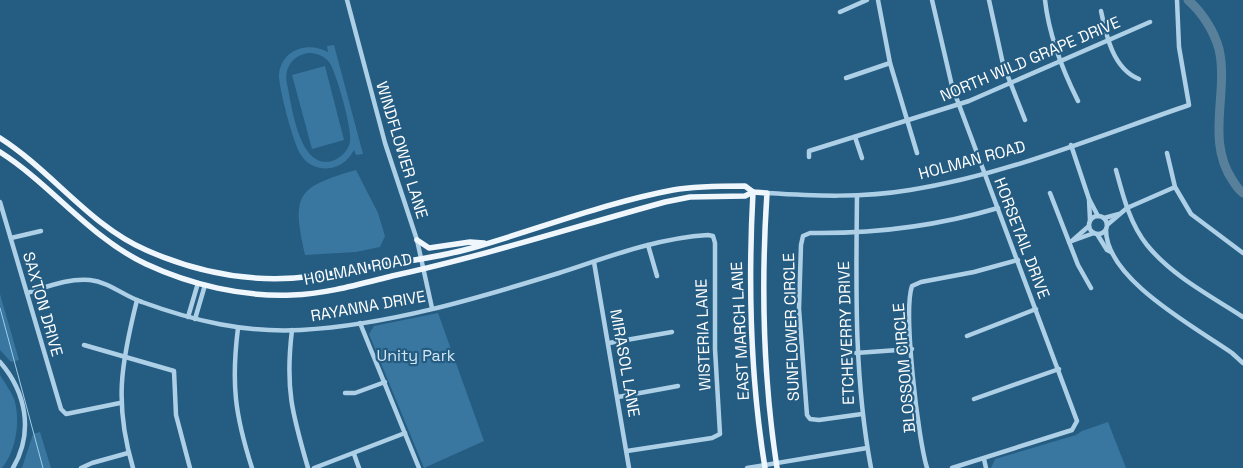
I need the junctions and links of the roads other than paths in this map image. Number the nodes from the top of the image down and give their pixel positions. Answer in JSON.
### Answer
{"nodes":[{"id":1,"x":347,"y":0,"type":"edge"},
{"id":2,"x":867,"y":0,"type":"edge"},
{"id":3,"x":878,"y":0,"type":"edge"},
{"id":4,"x":932,"y":0,"type":"edge"},
{"id":5,"x":989,"y":0,"type":"edge"},
{"id":6,"x":1045,"y":0,"type":"edge"},
{"id":7,"x":1178,"y":0,"type":"edge"},
{"id":8,"x":1101,"y":11,"type":"dead end"},
{"id":9,"x":840,"y":12,"type":"dead end"},
{"id":10,"x":1150,"y":22,"type":"dead end"},
{"id":11,"x":1109,"y":41,"type":"junction"},
{"id":12,"x":1060,"y":62,"type":"junction"},
{"id":13,"x":890,"y":63,"type":"junction"},
{"id":14,"x":846,"y":78,"type":"dead end"},
{"id":15,"x":1139,"y":79,"type":"dead end"},
{"id":16,"x":1009,"y":84,"type":"junction"},
{"id":17,"x":1078,"y":101,"type":"dead end"},
{"id":18,"x":959,"y":105,"type":"junction"},
{"id":19,"x":1026,"y":120,"type":"dead end"},
{"id":20,"x":907,"y":121,"type":"junction"},
{"id":21,"x":855,"y":137,"type":"junction"},
{"id":22,"x":0,"y":138,"type":"edge"},
{"id":23,"x":1071,"y":145,"type":"junction"},
{"id":24,"x":0,"y":152,"type":"edge"},
{"id":25,"x":917,"y":152,"type":"dead end"},
{"id":26,"x":1167,"y":153,"type":"dead end"},
{"id":27,"x":809,"y":158,"type":"dead end"},
{"id":28,"x":862,"y":158,"type":"dead end"},
{"id":29,"x":1116,"y":170,"type":"dead end"},
{"id":30,"x":985,"y":174,"type":"junction"},
{"id":31,"x":1175,"y":187,"type":"junction"},
{"id":32,"x":753,"y":192,"type":"junction"},
{"id":33,"x":766,"y":193,"type":"junction"},
{"id":34,"x":1050,"y":193,"type":"dead end"},
{"id":35,"x":857,"y":196,"type":"junction"},
{"id":36,"x":1089,"y":199,"type":"junction"},
{"id":37,"x":0,"y":202,"type":"edge"},
{"id":38,"x":998,"y":208,"type":"junction"},
{"id":39,"x":1127,"y":208,"type":"junction"},
{"id":40,"x":1119,"y":214,"type":"junction"},
{"id":41,"x":1098,"y":216,"type":"junction"},
{"id":42,"x":1104,"y":218,"type":"junction"},
{"id":43,"x":1090,"y":223,"type":"junction"},
{"id":44,"x":1106,"y":227,"type":"junction"},
{"id":45,"x":41,"y":232,"type":"dead end"},
{"id":46,"x":856,"y":233,"type":"junction"},
{"id":47,"x":1096,"y":233,"type":"junction"},
{"id":48,"x":713,"y":236,"type":"joint"},
{"id":49,"x":11,"y":238,"type":"junction"},
{"id":50,"x":417,"y":240,"type":"junction"},
{"id":51,"x":1071,"y":241,"type":"junction"},
{"id":52,"x":488,"y":243,"type":"junction"},
{"id":53,"x":648,"y":245,"type":"junction"},
{"id":54,"x":1111,"y":252,"type":"junction"},
{"id":55,"x":1243,"y":253,"type":"edge"},
{"id":56,"x":422,"y":259,"type":"junction"},
{"id":57,"x":1018,"y":260,"type":"junction"},
{"id":58,"x":594,"y":262,"type":"junction"},
{"id":59,"x":424,"y":269,"type":"junction"},
{"id":60,"x":657,"y":276,"type":"dead end"},
{"id":61,"x":198,"y":283,"type":"junction"},
{"id":62,"x":205,"y":285,"type":"junction"},
{"id":63,"x":1092,"y":288,"type":"dead end"},
{"id":64,"x":27,"y":293,"type":"junction"},
{"id":65,"x":137,"y":300,"type":"junction"},
{"id":66,"x":432,"y":308,"type":"junction"},
{"id":67,"x":1036,"y":309,"type":"junction"},
{"id":68,"x":188,"y":317,"type":"junction"},
{"id":69,"x":1243,"y":318,"type":"edge"},
{"id":70,"x":195,"y":319,"type":"junction"},
{"id":71,"x":360,"y":323,"type":"junction"},
{"id":72,"x":238,"y":328,"type":"junction"},
{"id":73,"x":292,"y":330,"type":"junction"},
{"id":74,"x":672,"y":332,"type":"dead end"},
{"id":75,"x":967,"y":336,"type":"dead end"},
{"id":76,"x":609,"y":343,"type":"junction"},
{"id":77,"x":84,"y":345,"type":"dead end"},
{"id":78,"x":912,"y":349,"type":"junction"},
{"id":79,"x":856,"y":353,"type":"junction"},
{"id":80,"x":124,"y":356,"type":"junction"},
{"id":81,"x":0,"y":362,"type":"edge"},
{"id":82,"x":1243,"y":364,"type":"edge"},
{"id":83,"x":1059,"y":369,"type":"junction"},
{"id":84,"x":384,"y":382,"type":"junction"},
{"id":85,"x":678,"y":386,"type":"dead end"},
{"id":86,"x":345,"y":393,"type":"dead end"},
{"id":87,"x":618,"y":397,"type":"junction"},
{"id":88,"x":974,"y":400,"type":"dead end"},
{"id":89,"x":120,"y":402,"type":"junction"},
{"id":90,"x":862,"y":414,"type":"junction"},
{"id":91,"x":405,"y":433,"type":"junction"},
{"id":92,"x":867,"y":448,"type":"junction"},
{"id":93,"x":627,"y":451,"type":"junction"},
{"id":94,"x":128,"y":453,"type":"junction"},
{"id":95,"x":354,"y":454,"type":"junction"},
{"id":96,"x":984,"y":458,"type":"junction"},
{"id":97,"x":777,"y":466,"type":"edge"},
{"id":98,"x":765,"y":467,"type":"edge"},
{"id":99,"x":13,"y":468,"type":"edge"},
{"id":100,"x":81,"y":468,"type":"edge"},
{"id":101,"x":133,"y":468,"type":"edge"},
{"id":102,"x":190,"y":468,"type":"edge"},
{"id":103,"x":252,"y":468,"type":"edge"},
{"id":104,"x":308,"y":468,"type":"edge"},
{"id":105,"x":314,"y":468,"type":"edge"},
{"id":106,"x":359,"y":468,"type":"edge"},
{"id":107,"x":419,"y":468,"type":"edge"},
{"id":108,"x":630,"y":468,"type":"edge"},
{"id":109,"x":747,"y":468,"type":"edge"},
{"id":110,"x":870,"y":468,"type":"edge"},
{"id":111,"x":927,"y":468,"type":"edge"},
{"id":112,"x":952,"y":468,"type":"edge"},
{"id":113,"x":986,"y":468,"type":"edge"}],
"edges":[{"from":1,"to":50,"type":"street","name":"WINDFLOWER LANE"},
{"from":2,"to":9,"type":"street"},
{"from":3,"to":13,"type":"street"},
{"from":4,"to":18,"type":"street","name":"HORSETAIL DRIVE"},
{"from":5,"to":16,"type":"street"},
{"from":6,"to":12,"type":"street"},
{"from":7,"to":23,"type":"street","name":"HOLMAN ROAD"},
{"from":8,"to":11,"type":"street"},
{"from":10,"to":11,"type":"street","name":"NORTH WILD GRAPE DRIVE"},
{"from":11,"to":12,"type":"street","name":"NORTH WILD GRAPE DRIVE"},
{"from":11,"to":15,"type":"street"},
{"from":12,"to":16,"type":"street","name":"NORTH WILD GRAPE DRIVE"},
{"from":12,"to":17,"type":"street"},
{"from":13,"to":14,"type":"street"},
{"from":13,"to":20,"type":"street"},
{"from":16,"to":18,"type":"street","name":"NORTH WILD GRAPE DRIVE"},
{"from":16,"to":19,"type":"street"},
{"from":18,"to":20,"type":"street","name":"NORTH WILD GRAPE DRIVE"},
{"from":18,"to":30,"type":"street","name":"HORSETAIL DRIVE"},
{"from":20,"to":21,"type":"street","name":"NORTH WILD GRAPE DRIVE"},
{"from":20,"to":25,"type":"street"},
{"from":21,"to":27,"type":"street","name":"NORTH WILD GRAPE DRIVE"},
{"from":21,"to":28,"type":"street"},
{"from":22,"to":56,"type":"main road","name":"HOLMAN ROAD"},
{"from":23,"to":30,"type":"street","name":"HOLMAN ROAD"},
{"from":23,"to":36,"type":"street"},
{"from":24,"to":61,"type":"main road","name":"HOLMAN ROAD"},
{"from":26,"to":31,"type":"street"},
{"from":29,"to":39,"type":"street"},
{"from":30,"to":35,"type":"street","name":"HOLMAN ROAD"},
{"from":30,"to":38,"type":"street","name":"HORSETAIL DRIVE"},
{"from":31,"to":39,"type":"street"},
{"from":31,"to":55,"type":"street"},
{"from":32,"to":33,"type":"main road","name":"HOLMAN ROAD"},
{"from":32,"to":52,"type":"main road","name":"HOLMAN ROAD"},
{"from":32,"to":59,"type":"main road","name":"HOLMAN ROAD"},
{"from":32,"to":98,"type":"main road","name":"EAST MARCH LANE"},
{"from":33,"to":35,"type":"street","name":"HOLMAN ROAD"},
{"from":33,"to":97,"type":"main road","name":"EAST MARCH LANE"},
{"from":34,"to":51,"type":"street"},
{"from":35,"to":46,"type":"street","name":"ETCHEVERRY DRIVE"},
{"from":36,"to":41,"type":"street"},
{"from":36,"to":43,"type":"street"},
{"from":37,"to":49,"type":"street","name":"SAXTON DRIVE"},
{"from":38,"to":46,"type":"street"},
{"from":38,"to":57,"type":"street","name":"HORSETAIL DRIVE"},
{"from":39,"to":40,"type":"street"},
{"from":39,"to":69,"type":"street"},
{"from":40,"to":42,"type":"street"},
{"from":40,"to":44,"type":"street"},
{"from":41,"to":42,"type":"street"},
{"from":41,"to":43,"type":"street"},
{"from":42,"to":44,"type":"street"},
{"from":43,"to":47,"type":"street"},
{"from":43,"to":51,"type":"street"},
{"from":44,"to":47,"type":"street"},
{"from":44,"to":54,"type":"street"},
{"from":45,"to":49,"type":"street"},
{"from":46,"to":79,"type":"street","name":"ETCHEVERRY DRIVE"},
{"from":46,"to":90,"type":"street","name":"SUNFLOWER CIRCLE"},
{"from":47,"to":51,"type":"street"},
{"from":47,"to":54,"type":"street"},
{"from":48,"to":53,"type":"street","name":"RAYANNA DRIVE"},
{"from":48,"to":93,"type":"street","name":"WISTERIA LANE"},
{"from":49,"to":64,"type":"street","name":"SAXTON DRIVE"},
{"from":50,"to":52,"type":"main road"},
{"from":50,"to":56,"type":"street","name":"WINDFLOWER LANE"},
{"from":51,"to":63,"type":"street"},
{"from":52,"to":56,"type":"main road","name":"HOLMAN ROAD"},
{"from":53,"to":58,"type":"street","name":"RAYANNA DRIVE"},
{"from":53,"to":60,"type":"street"},
{"from":54,"to":82,"type":"street"},
{"from":56,"to":59,"type":"street","name":"WINDFLOWER LANE"},
{"from":57,"to":67,"type":"street","name":"HORSETAIL DRIVE"},
{"from":57,"to":78,"type":"street","name":"BLOSSOM CIRCLE"},
{"from":58,"to":66,"type":"street","name":"RAYANNA DRIVE"},
{"from":58,"to":76,"type":"street","name":"MIRASOL LANE"},
{"from":59,"to":62,"type":"main road","name":"HOLMAN ROAD"},
{"from":59,"to":66,"type":"street","name":"WINDFLOWER LANE"},
{"from":61,"to":62,"type":"main road","name":"HOLMAN ROAD"},
{"from":61,"to":68,"type":"street"},
{"from":62,"to":70,"type":"street"},
{"from":64,"to":65,"type":"street","name":"RAYANNA DRIVE"},
{"from":64,"to":89,"type":"street","name":"SAXTON DRIVE"},
{"from":65,"to":68,"type":"street","name":"RAYANNA DRIVE"},
{"from":65,"to":80,"type":"street"},
{"from":66,"to":71,"type":"street","name":"RAYANNA DRIVE"},
{"from":67,"to":75,"type":"street"},
{"from":67,"to":83,"type":"street","name":"HORSETAIL DRIVE"},
{"from":68,"to":70,"type":"street","name":"RAYANNA DRIVE"},
{"from":70,"to":72,"type":"street","name":"RAYANNA DRIVE"},
{"from":71,"to":73,"type":"street","name":"RAYANNA DRIVE"},
{"from":71,"to":84,"type":"street"},
{"from":72,"to":73,"type":"street","name":"RAYANNA DRIVE"},
{"from":72,"to":103,"type":"street"},
{"from":73,"to":104,"type":"street"},
{"from":74,"to":76,"type":"street"},
{"from":76,"to":87,"type":"street","name":"MIRASOL LANE"},
{"from":77,"to":80,"type":"street"},
{"from":78,"to":79,"type":"street"},
{"from":78,"to":111,"type":"street","name":"BLOSSOM CIRCLE"},
{"from":79,"to":90,"type":"street","name":"ETCHEVERRY DRIVE"},
{"from":80,"to":89,"type":"street"},
{"from":80,"to":102,"type":"street"},
{"from":81,"to":99,"type":"street"},
{"from":83,"to":88,"type":"street"},
{"from":83,"to":96,"type":"street","name":"HORSETAIL DRIVE"},
{"from":84,"to":86,"type":"street"},
{"from":84,"to":91,"type":"street"},
{"from":85,"to":87,"type":"street"},
{"from":87,"to":93,"type":"street","name":"MIRASOL LANE"},
{"from":89,"to":94,"type":"street"},
{"from":90,"to":92,"type":"street","name":"ETCHEVERRY DRIVE"},
{"from":91,"to":95,"type":"street"},
{"from":91,"to":107,"type":"street"},
{"from":92,"to":97,"type":"street"},
{"from":92,"to":110,"type":"street","name":"ETCHEVERRY DRIVE"},
{"from":93,"to":108,"type":"street","name":"MIRASOL LANE"},
{"from":94,"to":100,"type":"street"},
{"from":94,"to":101,"type":"street"},
{"from":95,"to":105,"type":"street"},
{"from":95,"to":106,"type":"street"},
{"from":96,"to":112,"type":"street"},
{"from":96,"to":113,"type":"street"},
{"from":97,"to":98,"type":"street"},
{"from":98,"to":109,"type":"street"}]}
